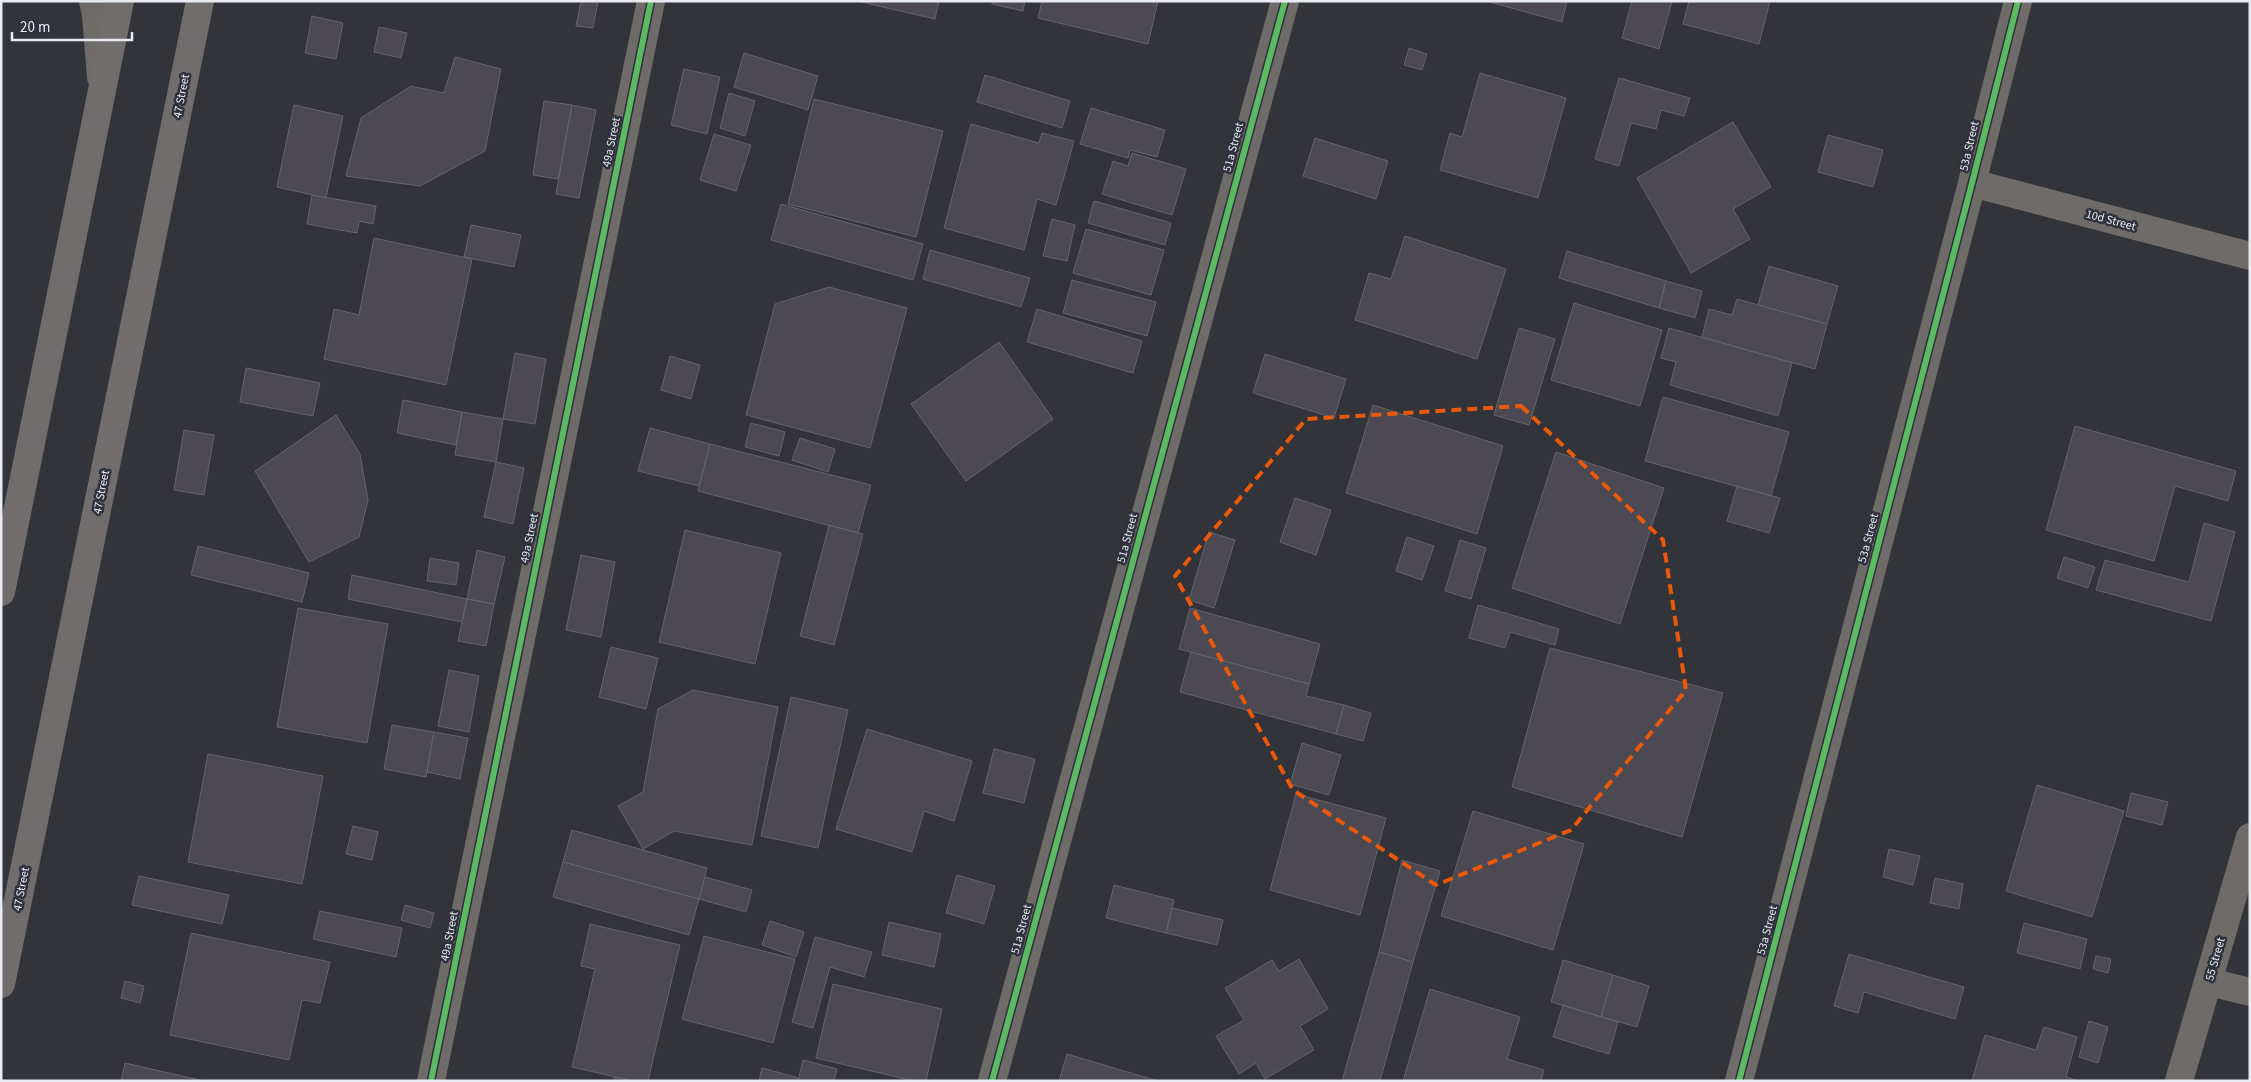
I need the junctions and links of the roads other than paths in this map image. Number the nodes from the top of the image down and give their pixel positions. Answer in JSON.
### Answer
{"nodes":[{"id":1,"x":93,"y":1,"type":"edge"},
{"id":2,"x":120,"y":1,"type":"edge"},
{"id":3,"x":200,"y":1,"type":"edge"},
{"id":4,"x":651,"y":1,"type":"edge"},
{"id":5,"x":1285,"y":1,"type":"edge"},
{"id":6,"x":2018,"y":1,"type":"edge"},
{"id":7,"x":102,"y":86,"type":"junction"},
{"id":8,"x":1972,"y":183,"type":"junction"},
{"id":9,"x":2250,"y":256,"type":"edge"},
{"id":10,"x":1,"y":592,"type":"edge"},
{"id":11,"x":2250,"y":837,"type":"edge"},
{"id":12,"x":2209,"y":982,"type":"junction"},
{"id":13,"x":1,"y":984,"type":"edge"},
{"id":14,"x":2250,"y":992,"type":"edge"},
{"id":15,"x":431,"y":1081,"type":"edge"},
{"id":16,"x":992,"y":1081,"type":"edge"},
{"id":17,"x":1739,"y":1081,"type":"edge"},
{"id":18,"x":2179,"y":1081,"type":"edge"}],
"edges":[{"from":1,"to":7,"type":"street"},
{"from":2,"to":7,"type":"street"},
{"from":3,"to":13,"type":"street","name":"47 Street"},
{"from":4,"to":15,"type":"street","name":"49a Street"},
{"from":5,"to":16,"type":"street","name":"51a Street"},
{"from":6,"to":8,"type":"street","name":"53a Street"},
{"from":7,"to":10,"type":"street"},
{"from":8,"to":9,"type":"street","name":"10d Street"},
{"from":8,"to":17,"type":"street","name":"53a Street"},
{"from":11,"to":12,"type":"street","name":"55 Street"},
{"from":12,"to":14,"type":"street"},
{"from":12,"to":18,"type":"street","name":"55 Street"}]}
